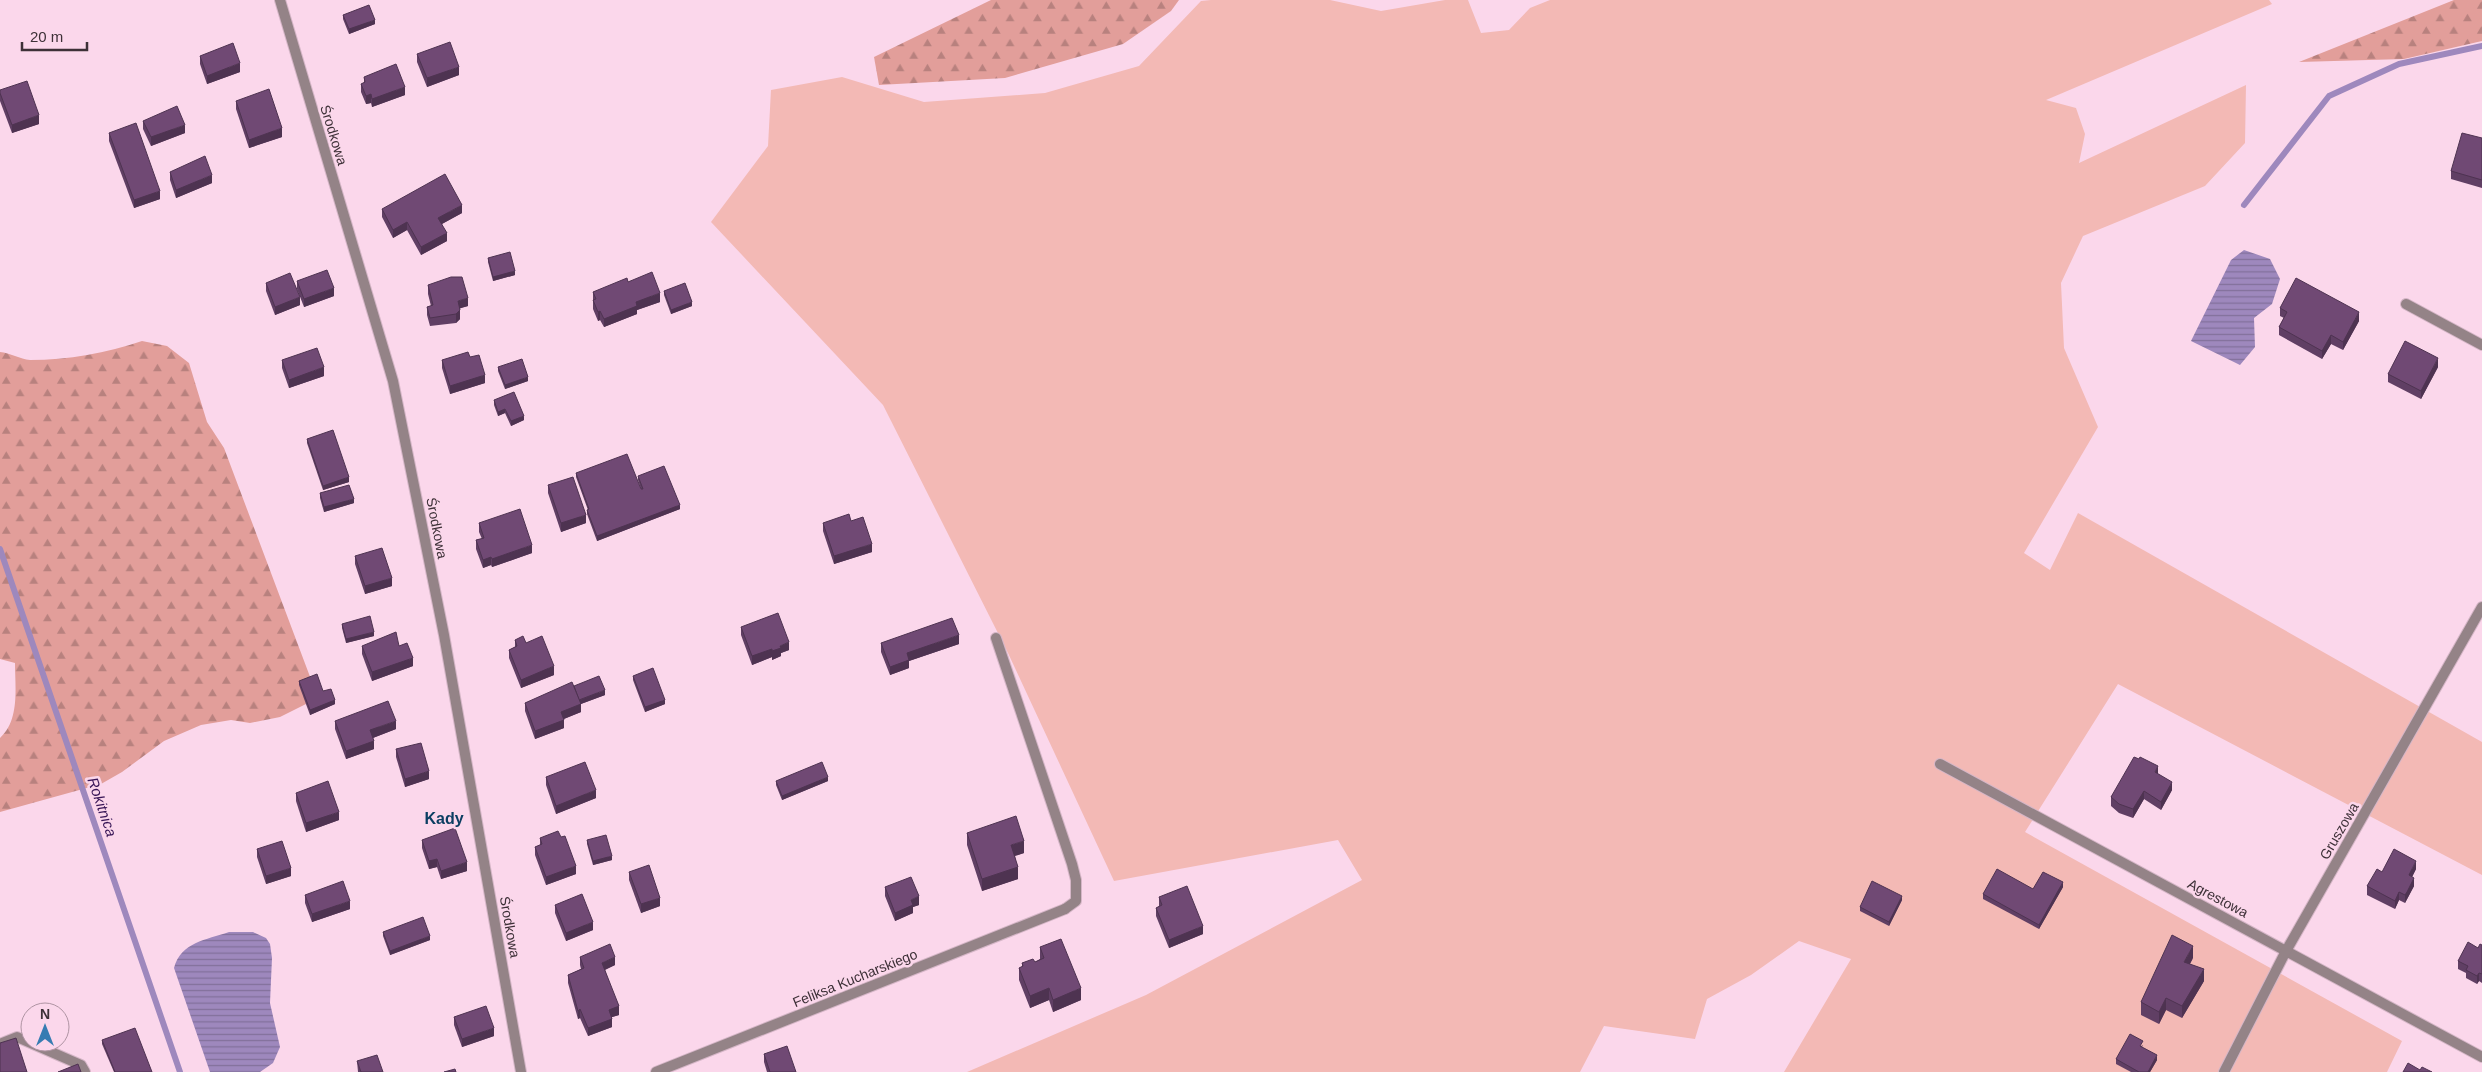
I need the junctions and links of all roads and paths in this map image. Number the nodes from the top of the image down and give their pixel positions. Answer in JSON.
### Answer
{"nodes":[{"id":1,"x":280,"y":0,"type":"edge"},
{"id":2,"x":2406,"y":304,"type":"dead end"},
{"id":3,"x":2482,"y":345,"type":"edge"},
{"id":4,"x":2482,"y":607,"type":"edge"},
{"id":5,"x":996,"y":638,"type":"dead end"},
{"id":6,"x":1940,"y":764,"type":"dead end"},
{"id":7,"x":2286,"y":951,"type":"junction"},
{"id":8,"x":0,"y":1044,"type":"edge"},
{"id":9,"x":2482,"y":1057,"type":"edge"},
{"id":10,"x":85,"y":1072,"type":"edge"},
{"id":11,"x":521,"y":1072,"type":"edge"},
{"id":12,"x":656,"y":1072,"type":"edge"},
{"id":13,"x":2224,"y":1072,"type":"edge"}],
"edges":[{"from":1,"to":11,"type":"street","name":"Środkowa"},
{"from":2,"to":3,"type":"street"},
{"from":4,"to":7,"type":"street","name":"Gruszowa"},
{"from":5,"to":12,"type":"street","name":"Feliksa Kucharskiego"},
{"from":6,"to":7,"type":"street","name":"Agrestowa"},
{"from":7,"to":9,"type":"street","name":"Agrestowa"},
{"from":7,"to":13,"type":"street","name":"Gruszowa"},
{"from":8,"to":10,"type":"street"}]}
